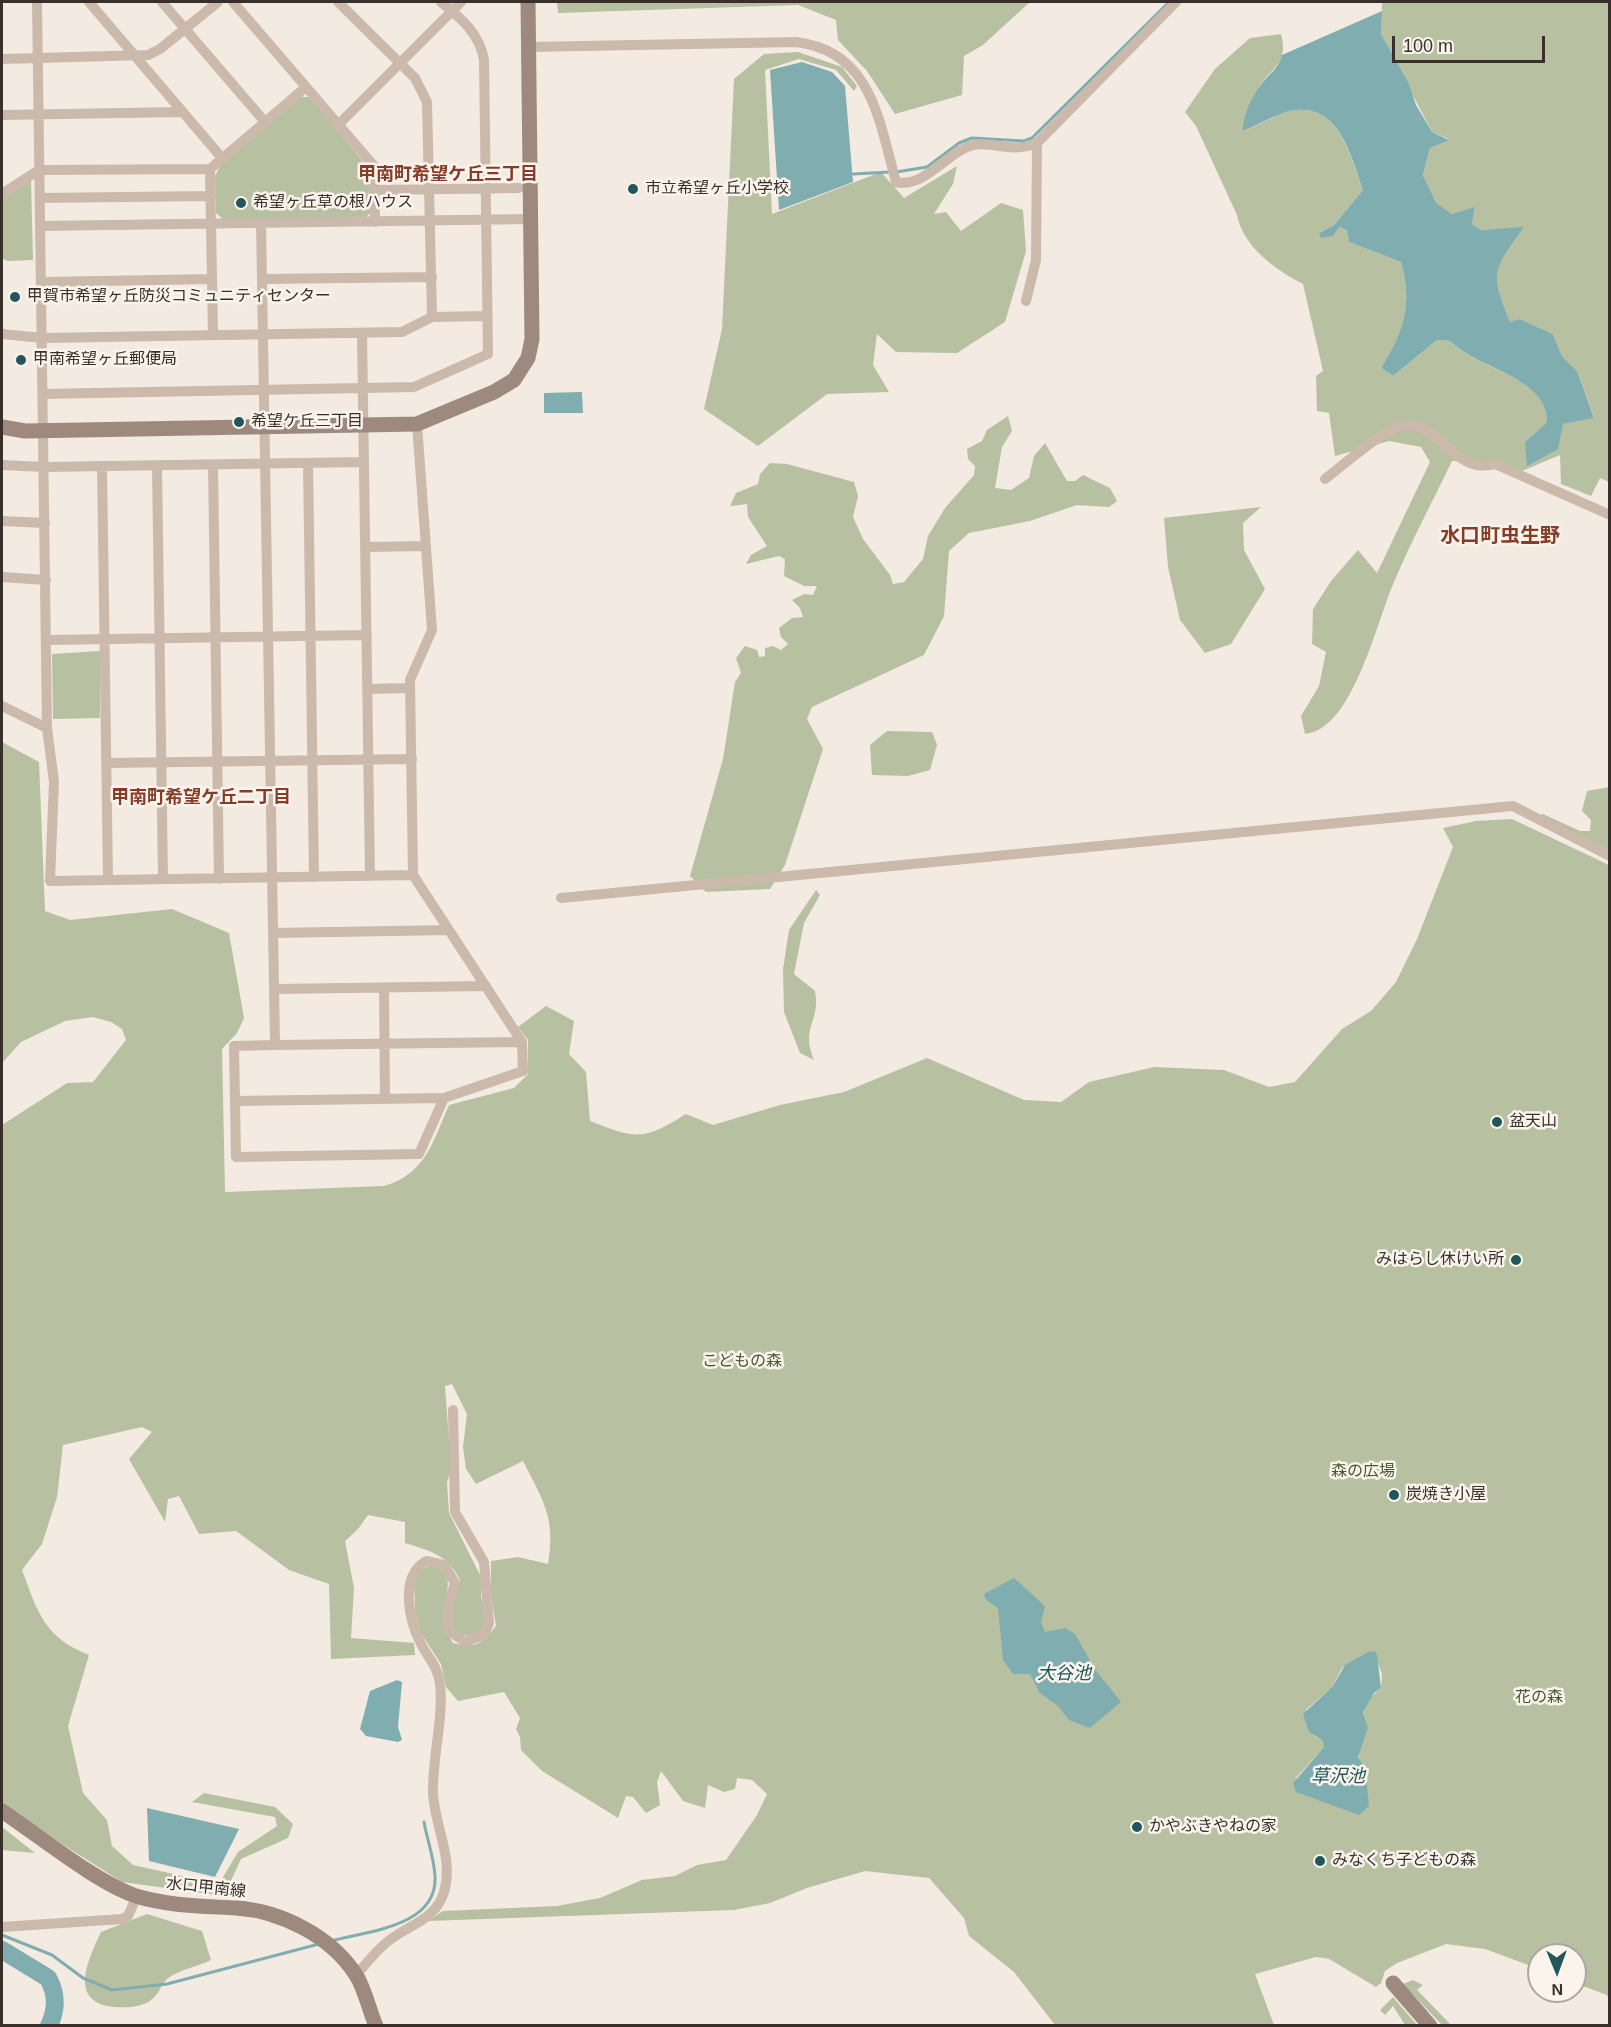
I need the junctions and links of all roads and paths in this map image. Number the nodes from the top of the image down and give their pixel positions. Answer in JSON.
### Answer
{"nodes":[{"id":1,"x":37,"y":2,"type":"edge"},
{"id":2,"x":89,"y":2,"type":"edge"},
{"id":3,"x":162,"y":2,"type":"edge"},
{"id":4,"x":218,"y":2,"type":"edge"},
{"id":5,"x":233,"y":2,"type":"edge"},
{"id":6,"x":338,"y":2,"type":"edge"},
{"id":7,"x":441,"y":2,"type":"edge"},
{"id":8,"x":461,"y":2,"type":"edge"},
{"id":9,"x":528,"y":2,"type":"edge"},
{"id":10,"x":1176,"y":2,"type":"edge"},
{"id":11,"x":452,"y":11,"type":"junction"},
{"id":12,"x":185,"y":29,"type":"junction"},
{"id":13,"x":528,"y":47,"type":"junction"},
{"id":14,"x":135,"y":56,"type":"junction"},
{"id":15,"x":2,"y":59,"type":"edge"},
{"id":16,"x":38,"y":59,"type":"junction"},
{"id":17,"x":400,"y":63,"type":"junction"},
{"id":18,"x":306,"y":87,"type":"junction"},
{"id":19,"x":183,"y":112,"type":"junction"},
{"id":20,"x":39,"y":114,"type":"junction"},
{"id":21,"x":2,"y":115,"type":"edge"},
{"id":22,"x":265,"y":122,"type":"junction"},
{"id":23,"x":339,"y":124,"type":"junction"},
{"id":24,"x":1037,"y":143,"type":"junction"},
{"id":25,"x":222,"y":158,"type":"junction"},
{"id":26,"x":210,"y":168,"type":"junction"},
{"id":27,"x":39,"y":171,"type":"junction"},
{"id":28,"x":486,"y":188,"type":"junction"},
{"id":29,"x":519,"y":188,"type":"dead end"},
{"id":30,"x":430,"y":189,"type":"junction"},
{"id":31,"x":375,"y":190,"type":"junction"},
{"id":32,"x":2,"y":194,"type":"edge"},
{"id":33,"x":211,"y":196,"type":"junction"},
{"id":34,"x":40,"y":198,"type":"junction"},
{"id":35,"x":531,"y":219,"type":"junction"},
{"id":36,"x":431,"y":220,"type":"junction"},
{"id":37,"x":486,"y":220,"type":"junction"},
{"id":38,"x":375,"y":222,"type":"junction"},
{"id":39,"x":261,"y":223,"type":"junction"},
{"id":40,"x":211,"y":224,"type":"junction"},
{"id":41,"x":40,"y":226,"type":"junction"},
{"id":42,"x":432,"y":277,"type":"junction"},
{"id":43,"x":212,"y":279,"type":"junction"},
{"id":44,"x":263,"y":279,"type":"junction"},
{"id":45,"x":42,"y":282,"type":"junction"},
{"id":46,"x":1026,"y":301,"type":"dead end"},
{"id":47,"x":487,"y":316,"type":"junction"},
{"id":48,"x":432,"y":317,"type":"junction"},
{"id":49,"x":362,"y":333,"type":"junction"},
{"id":50,"x":2,"y":334,"type":"edge"},
{"id":51,"x":264,"y":334,"type":"junction"},
{"id":52,"x":213,"y":335,"type":"junction"},
{"id":53,"x":42,"y":338,"type":"junction"},
{"id":54,"x":363,"y":389,"type":"junction"},
{"id":55,"x":265,"y":390,"type":"junction"},
{"id":56,"x":43,"y":394,"type":"junction"},
{"id":57,"x":417,"y":424,"type":"junction"},
{"id":58,"x":363,"y":425,"type":"junction"},
{"id":59,"x":2,"y":427,"type":"edge"},
{"id":60,"x":266,"y":427,"type":"junction"},
{"id":61,"x":43,"y":430,"type":"junction"},
{"id":62,"x":364,"y":462,"type":"junction"},
{"id":63,"x":308,"y":463,"type":"junction"},
{"id":64,"x":267,"y":464,"type":"junction"},
{"id":65,"x":2,"y":465,"type":"edge"},
{"id":66,"x":213,"y":465,"type":"junction"},
{"id":67,"x":157,"y":466,"type":"junction"},
{"id":68,"x":44,"y":467,"type":"junction"},
{"id":69,"x":102,"y":467,"type":"junction"},
{"id":70,"x":1325,"y":479,"type":"dead end"},
{"id":71,"x":1610,"y":515,"type":"edge"},
{"id":72,"x":2,"y":520,"type":"edge"},
{"id":73,"x":45,"y":523,"type":"junction"},
{"id":74,"x":426,"y":546,"type":"junction"},
{"id":75,"x":365,"y":547,"type":"junction"},
{"id":76,"x":2,"y":577,"type":"edge"},
{"id":77,"x":46,"y":580,"type":"junction"},
{"id":78,"x":367,"y":634,"type":"junction"},
{"id":79,"x":311,"y":635,"type":"junction"},
{"id":80,"x":216,"y":636,"type":"junction"},
{"id":81,"x":269,"y":636,"type":"junction"},
{"id":82,"x":161,"y":637,"type":"junction"},
{"id":83,"x":104,"y":638,"type":"junction"},
{"id":84,"x":47,"y":640,"type":"junction"},
{"id":85,"x":410,"y":688,"type":"junction"},
{"id":86,"x":368,"y":689,"type":"junction"},
{"id":87,"x":2,"y":706,"type":"edge"},
{"id":88,"x":47,"y":729,"type":"junction"},
{"id":89,"x":412,"y":759,"type":"junction"},
{"id":90,"x":368,"y":760,"type":"junction"},
{"id":91,"x":271,"y":761,"type":"junction"},
{"id":92,"x":312,"y":761,"type":"junction"},
{"id":93,"x":162,"y":762,"type":"junction"},
{"id":94,"x":218,"y":762,"type":"junction"},
{"id":95,"x":106,"y":763,"type":"junction"},
{"id":96,"x":1610,"y":856,"type":"edge"},
{"id":97,"x":413,"y":875,"type":"junction"},
{"id":98,"x":370,"y":876,"type":"junction"},
{"id":99,"x":314,"y":877,"type":"junction"},
{"id":100,"x":273,"y":878,"type":"junction"},
{"id":101,"x":163,"y":879,"type":"junction"},
{"id":102,"x":219,"y":879,"type":"junction"},
{"id":103,"x":108,"y":880,"type":"junction"},
{"id":104,"x":561,"y":898,"type":"dead end"},
{"id":105,"x":449,"y":930,"type":"junction"},
{"id":106,"x":274,"y":933,"type":"junction"},
{"id":107,"x":486,"y":986,"type":"junction"},
{"id":108,"x":384,"y":987,"type":"junction"},
{"id":109,"x":274,"y":989,"type":"junction"},
{"id":110,"x":522,"y":1042,"type":"junction"},
{"id":111,"x":384,"y":1044,"type":"junction"},
{"id":112,"x":275,"y":1045,"type":"junction"},
{"id":113,"x":444,"y":1098,"type":"junction"},
{"id":114,"x":385,"y":1099,"type":"junction"},
{"id":115,"x":235,"y":1101,"type":"junction"},
{"id":116,"x":453,"y":1410,"type":"dead end"},
{"id":117,"x":2,"y":1810,"type":"edge"},
{"id":118,"x":137,"y":1896,"type":"junction"},
{"id":119,"x":2,"y":1927,"type":"edge"},
{"id":120,"x":356,"y":1975,"type":"junction"},
{"id":121,"x":1393,"y":1983,"type":"dead end"},
{"id":122,"x":376,"y":2025,"type":"edge"},
{"id":123,"x":1430,"y":2025,"type":"edge"}],
"edges":[{"from":1,"to":16,"type":"street"},
{"from":2,"to":14,"type":"street"},
{"from":3,"to":12,"type":"street"},
{"from":4,"to":12,"type":"street"},
{"from":5,"to":18,"type":"street"},
{"from":6,"to":17,"type":"street"},
{"from":7,"to":11,"type":"street"},
{"from":8,"to":11,"type":"street"},
{"from":9,"to":13,"type":"street"},
{"from":10,"to":24,"type":"street"},
{"from":11,"to":17,"type":"street"},
{"from":11,"to":28,"type":"street"},
{"from":12,"to":14,"type":"street"},
{"from":12,"to":22,"type":"street"},
{"from":13,"to":24,"type":"street"},
{"from":13,"to":35,"type":"street"},
{"from":14,"to":16,"type":"street"},
{"from":14,"to":19,"type":"street"},
{"from":15,"to":16,"type":"street"},
{"from":16,"to":20,"type":"street"},
{"from":17,"to":23,"type":"street"},
{"from":17,"to":30,"type":"street"},
{"from":18,"to":22,"type":"street"},
{"from":18,"to":23,"type":"street"},
{"from":19,"to":20,"type":"street"},
{"from":19,"to":25,"type":"street"},
{"from":20,"to":21,"type":"street"},
{"from":20,"to":27,"type":"street"},
{"from":22,"to":25,"type":"street"},
{"from":23,"to":31,"type":"street"},
{"from":24,"to":46,"type":"street"},
{"from":25,"to":26,"type":"street"},
{"from":26,"to":27,"type":"street"},
{"from":26,"to":33,"type":"street"},
{"from":27,"to":32,"type":"street"},
{"from":27,"to":34,"type":"street"},
{"from":28,"to":29,"type":"street"},
{"from":28,"to":30,"type":"street"},
{"from":28,"to":37,"type":"street"},
{"from":30,"to":31,"type":"street"},
{"from":30,"to":36,"type":"street"},
{"from":31,"to":38,"type":"street"},
{"from":33,"to":34,"type":"street"},
{"from":33,"to":40,"type":"street"},
{"from":34,"to":41,"type":"street"},
{"from":35,"to":37,"type":"street"},
{"from":35,"to":57,"type":"street"},
{"from":36,"to":37,"type":"street"},
{"from":36,"to":38,"type":"street"},
{"from":36,"to":42,"type":"street"},
{"from":37,"to":47,"type":"street"},
{"from":38,"to":39,"type":"street"},
{"from":39,"to":40,"type":"street"},
{"from":39,"to":44,"type":"street"},
{"from":40,"to":41,"type":"street"},
{"from":40,"to":43,"type":"street"},
{"from":41,"to":45,"type":"street"},
{"from":42,"to":44,"type":"street"},
{"from":42,"to":48,"type":"street"},
{"from":43,"to":45,"type":"street"},
{"from":43,"to":52,"type":"street"},
{"from":44,"to":51,"type":"street"},
{"from":45,"to":53,"type":"street"},
{"from":47,"to":48,"type":"street"},
{"from":47,"to":54,"type":"street"},
{"from":48,"to":49,"type":"street"},
{"from":49,"to":51,"type":"street"},
{"from":49,"to":54,"type":"street"},
{"from":50,"to":53,"type":"street"},
{"from":51,"to":52,"type":"street"},
{"from":51,"to":55,"type":"street"},
{"from":52,"to":53,"type":"street"},
{"from":53,"to":56,"type":"street"},
{"from":54,"to":55,"type":"street"},
{"from":54,"to":58,"type":"street"},
{"from":55,"to":56,"type":"street"},
{"from":55,"to":60,"type":"street"},
{"from":56,"to":61,"type":"street"},
{"from":57,"to":58,"type":"street"},
{"from":57,"to":74,"type":"street"},
{"from":58,"to":60,"type":"street"},
{"from":58,"to":62,"type":"street"},
{"from":59,"to":61,"type":"street"},
{"from":60,"to":61,"type":"street"},
{"from":60,"to":64,"type":"street"},
{"from":61,"to":68,"type":"street"},
{"from":62,"to":63,"type":"street"},
{"from":62,"to":75,"type":"street"},
{"from":63,"to":64,"type":"street"},
{"from":63,"to":79,"type":"street"},
{"from":64,"to":66,"type":"street"},
{"from":64,"to":81,"type":"street"},
{"from":65,"to":68,"type":"street"},
{"from":66,"to":67,"type":"street"},
{"from":66,"to":80,"type":"street"},
{"from":67,"to":69,"type":"street"},
{"from":67,"to":82,"type":"street"},
{"from":68,"to":69,"type":"street"},
{"from":68,"to":73,"type":"street"},
{"from":69,"to":83,"type":"street"},
{"from":70,"to":71,"type":"street"},
{"from":72,"to":73,"type":"street"},
{"from":73,"to":77,"type":"street"},
{"from":74,"to":75,"type":"street"},
{"from":74,"to":85,"type":"street"},
{"from":75,"to":78,"type":"street"},
{"from":76,"to":77,"type":"street"},
{"from":77,"to":84,"type":"street"},
{"from":78,"to":79,"type":"street"},
{"from":78,"to":86,"type":"street"},
{"from":79,"to":81,"type":"street"},
{"from":79,"to":92,"type":"street"},
{"from":80,"to":81,"type":"street"},
{"from":80,"to":82,"type":"street"},
{"from":80,"to":94,"type":"street"},
{"from":81,"to":91,"type":"street"},
{"from":82,"to":83,"type":"street"},
{"from":82,"to":93,"type":"street"},
{"from":83,"to":84,"type":"street"},
{"from":83,"to":95,"type":"street"},
{"from":84,"to":88,"type":"street"},
{"from":85,"to":86,"type":"street"},
{"from":85,"to":89,"type":"street"},
{"from":86,"to":90,"type":"street"},
{"from":87,"to":88,"type":"street"},
{"from":88,"to":103,"type":"street"},
{"from":89,"to":90,"type":"street"},
{"from":89,"to":97,"type":"street"},
{"from":90,"to":92,"type":"street"},
{"from":90,"to":98,"type":"street"},
{"from":91,"to":92,"type":"street"},
{"from":91,"to":94,"type":"street"},
{"from":91,"to":100,"type":"street"},
{"from":92,"to":99,"type":"street"},
{"from":93,"to":94,"type":"street"},
{"from":93,"to":95,"type":"street"},
{"from":93,"to":101,"type":"street"},
{"from":94,"to":102,"type":"street"},
{"from":95,"to":103,"type":"street"},
{"from":96,"to":104,"type":"street"},
{"from":97,"to":98,"type":"street"},
{"from":97,"to":105,"type":"street"},
{"from":98,"to":99,"type":"street"},
{"from":99,"to":100,"type":"street"},
{"from":100,"to":102,"type":"street"},
{"from":100,"to":106,"type":"street"},
{"from":101,"to":102,"type":"street"},
{"from":101,"to":103,"type":"street"},
{"from":105,"to":106,"type":"street"},
{"from":105,"to":107,"type":"street"},
{"from":106,"to":109,"type":"street"},
{"from":107,"to":108,"type":"street"},
{"from":107,"to":110,"type":"street"},
{"from":108,"to":109,"type":"street"},
{"from":108,"to":111,"type":"street"},
{"from":109,"to":112,"type":"street"},
{"from":110,"to":111,"type":"street"},
{"from":110,"to":113,"type":"street"},
{"from":111,"to":112,"type":"street"},
{"from":111,"to":114,"type":"street"},
{"from":112,"to":115,"type":"street"},
{"from":113,"to":114,"type":"street"},
{"from":113,"to":115,"type":"street"},
{"from":114,"to":115,"type":"street"},
{"from":116,"to":120,"type":"street"},
{"from":117,"to":118,"type":"street","name":"水口甲南線"},
{"from":118,"to":119,"type":"street"},
{"from":118,"to":120,"type":"street","name":"水口甲南線"},
{"from":120,"to":122,"type":"street","name":"水口甲南線"},
{"from":121,"to":123,"type":"street"}]}
